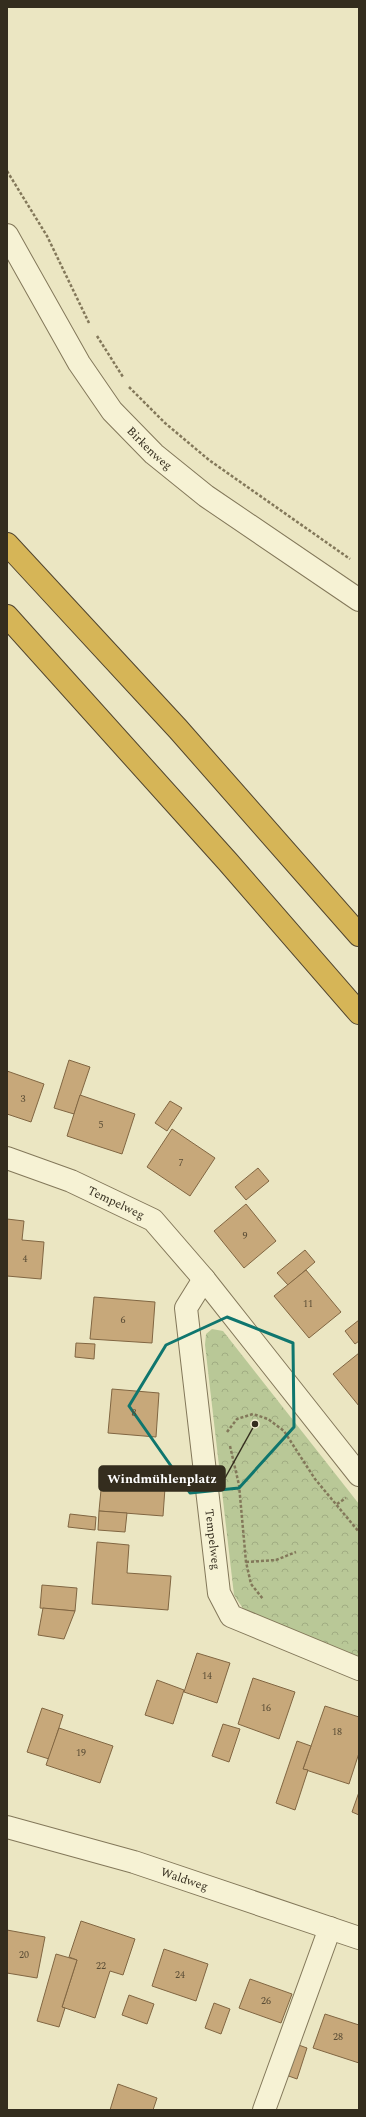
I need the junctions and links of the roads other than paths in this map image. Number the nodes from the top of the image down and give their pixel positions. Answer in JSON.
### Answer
{"nodes":[{"id":1,"x":7,"y":235,"type":"edge"},
{"id":2,"x":7,"y":544,"type":"edge"},
{"id":3,"x":359,"y":600,"type":"edge"},
{"id":4,"x":7,"y":616,"type":"edge"},
{"id":5,"x":359,"y":935,"type":"edge"},
{"id":6,"x":359,"y":1013,"type":"edge"},
{"id":7,"x":7,"y":1158,"type":"edge"},
{"id":8,"x":204,"y":1279,"type":"junction"},
{"id":9,"x":359,"y":1476,"type":"edge"},
{"id":10,"x":359,"y":1669,"type":"edge"},
{"id":11,"x":7,"y":1827,"type":"edge"},
{"id":12,"x":330,"y":1928,"type":"junction"},
{"id":13,"x":359,"y":1938,"type":"edge"},
{"id":14,"x":264,"y":2110,"type":"edge"}],
"edges":[{"from":1,"to":3,"type":"street","name":"Birkenweg"},
{"from":2,"to":5,"type":"highway"},
{"from":4,"to":6,"type":"highway"},
{"from":7,"to":8,"type":"street","name":"Tempelweg"},
{"from":8,"to":9,"type":"street","name":"Tempelweg"},
{"from":8,"to":10,"type":"street","name":"Tempelweg"},
{"from":11,"to":12,"type":"street","name":"Waldweg"},
{"from":12,"to":13,"type":"street","name":"Waldweg"},
{"from":12,"to":14,"type":"street"}]}
